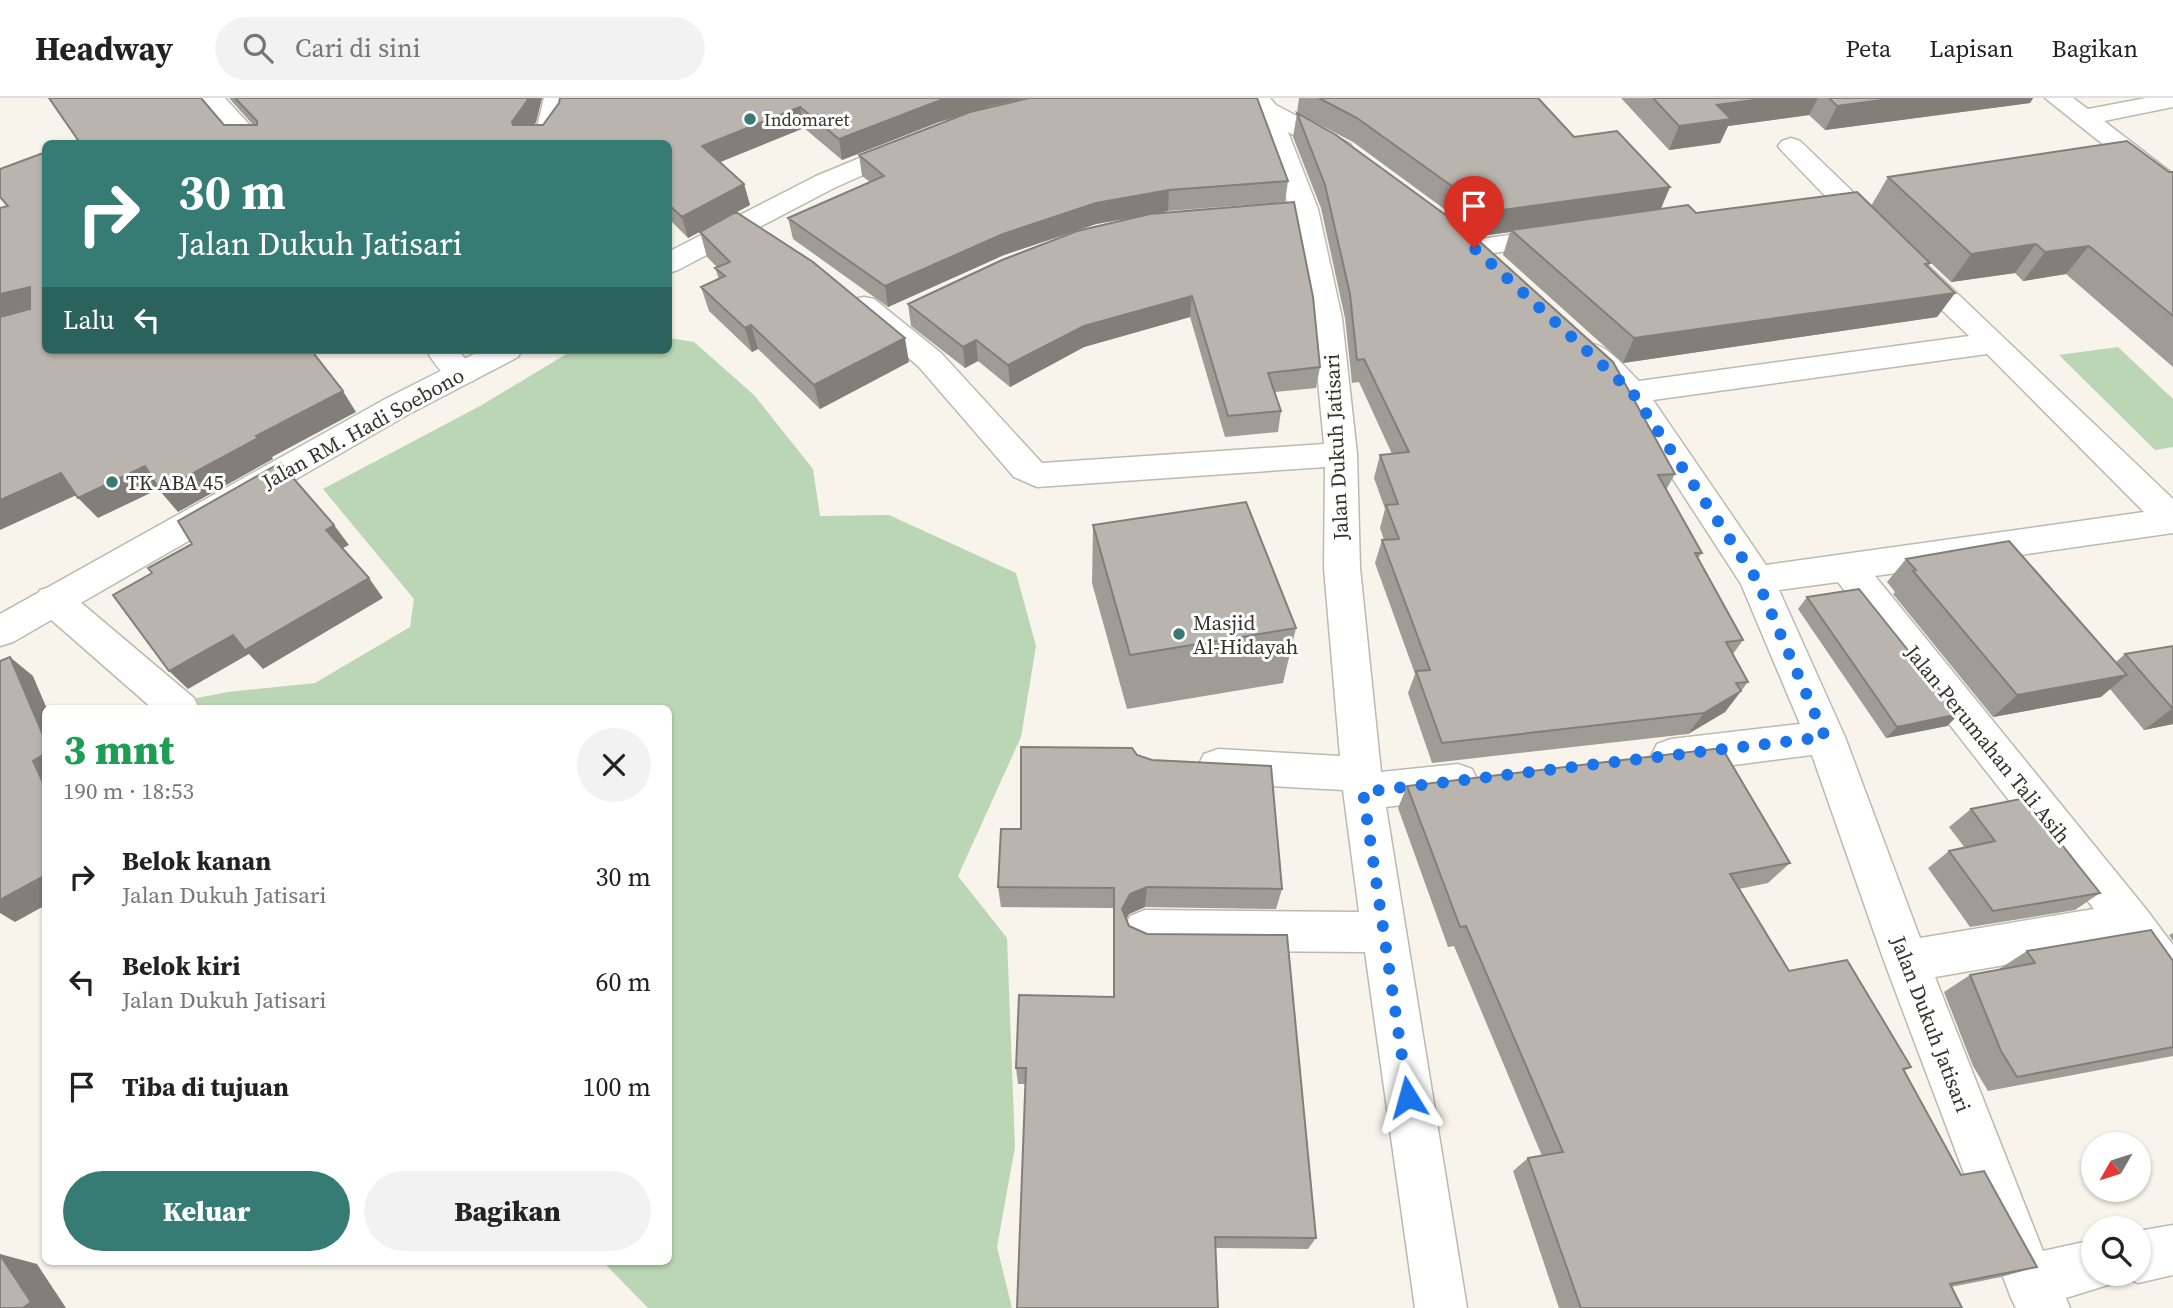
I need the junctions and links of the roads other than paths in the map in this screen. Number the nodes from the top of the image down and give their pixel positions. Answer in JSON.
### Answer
{"nodes":[{"id":1,"x":211,"y":98,"type":"edge"},
{"id":2,"x":556,"y":98,"type":"edge"},
{"id":3,"x":2057,"y":98,"type":"edge"},
{"id":4,"x":2173,"y":100,"type":"edge"},
{"id":5,"x":1262,"y":104,"type":"edge"},
{"id":6,"x":2083,"y":118,"type":"junction"},
{"id":7,"x":934,"y":135,"type":"edge"},
{"id":8,"x":250,"y":140,"type":"edge"},
{"id":9,"x":539,"y":140,"type":"edge"},
{"id":10,"x":1791,"y":146,"type":"dead end"},
{"id":11,"x":1364,"y":167,"type":"edge"},
{"id":12,"x":2173,"y":187,"type":"edge"},
{"id":13,"x":1804,"y":201,"type":"edge"},
{"id":14,"x":744,"y":222,"type":"junction"},
{"id":15,"x":1580,"y":233,"type":"edge"},
{"id":16,"x":773,"y":241,"type":"edge"},
{"id":17,"x":1889,"y":245,"type":"edge"},
{"id":18,"x":672,"y":262,"type":"edge"},
{"id":19,"x":1503,"y":275,"type":"edge"},
{"id":20,"x":840,"y":286,"type":"edge"},
{"id":21,"x":1563,"y":329,"type":"edge"},
{"id":22,"x":1994,"y":343,"type":"junction"},
{"id":23,"x":489,"y":354,"type":"edge"},
{"id":24,"x":452,"y":362,"type":"edge"},
{"id":25,"x":1632,"y":392,"type":"junction"},
{"id":26,"x":1340,"y":454,"type":"junction"},
{"id":27,"x":1846,"y":566,"type":"junction"},
{"id":28,"x":1757,"y":580,"type":"junction"},
{"id":29,"x":53,"y":600,"type":"junction"},
{"id":30,"x":0,"y":632,"type":"edge"},
{"id":31,"x":175,"y":705,"type":"edge"},
{"id":32,"x":1825,"y":737,"type":"junction"},
{"id":33,"x":1635,"y":760,"type":"edge"},
{"id":34,"x":1177,"y":764,"type":"edge"},
{"id":35,"x":1499,"y":776,"type":"edge"},
{"id":36,"x":1363,"y":783,"type":"junction"},
{"id":37,"x":2130,"y":923,"type":"junction"},
{"id":38,"x":1145,"y":930,"type":"edge"},
{"id":39,"x":1384,"y":932,"type":"junction"},
{"id":40,"x":1906,"y":961,"type":"junction"},
{"id":41,"x":2173,"y":982,"type":"edge"},
{"id":42,"x":2173,"y":1250,"type":"edge"},
{"id":43,"x":2151,"y":1254,"type":"edge"},
{"id":44,"x":2081,"y":1272,"type":"edge"},
{"id":45,"x":2037,"y":1294,"type":"edge"},
{"id":46,"x":1441,"y":1308,"type":"edge"}],
"edges":[{"from":1,"to":8,"type":"street"},
{"from":2,"to":9,"type":"street"},
{"from":3,"to":6,"type":"street"},
{"from":4,"to":6,"type":"street"},
{"from":5,"to":11,"type":"street","name":"Jalan Dukuh Jatisari"},
{"from":5,"to":26,"type":"street","name":"Jalan Dukuh Jatisari"},
{"from":6,"to":12,"type":"street"},
{"from":7,"to":14,"type":"street"},
{"from":10,"to":13,"type":"street"},
{"from":14,"to":16,"type":"street"},
{"from":14,"to":18,"type":"street"},
{"from":15,"to":19,"type":"street"},
{"from":17,"to":22,"type":"street"},
{"from":20,"to":26,"type":"street"},
{"from":21,"to":25,"type":"street","name":"Jalan Dukuh Jatisari"},
{"from":22,"to":25,"type":"street"},
{"from":22,"to":27,"type":"street"},
{"from":23,"to":24,"type":"street","name":"Jalan RM. Hadi Soebono"},
{"from":24,"to":29,"type":"street","name":"Jalan RM. Hadi Soebono"},
{"from":25,"to":28,"type":"street","name":"Jalan Dukuh Jatisari"},
{"from":26,"to":36,"type":"street","name":"Jalan Dukuh Jatisari"},
{"from":27,"to":28,"type":"street"},
{"from":27,"to":37,"type":"street","name":"Jalan Perumahan Tali Asih"},
{"from":28,"to":32,"type":"street","name":"Jalan Dukuh Jatisari"},
{"from":29,"to":30,"type":"street","name":"Jalan RM. Hadi Soebono"},
{"from":29,"to":31,"type":"street"},
{"from":32,"to":33,"type":"street"},
{"from":32,"to":40,"type":"street","name":"Jalan Dukuh Jatisari"},
{"from":34,"to":36,"type":"street"},
{"from":35,"to":36,"type":"street"},
{"from":36,"to":39,"type":"street","name":"Jalan Dukuh Jatisari"},
{"from":37,"to":40,"type":"street"},
{"from":37,"to":41,"type":"street","name":"Jalan Perumahan Tali Asih"},
{"from":38,"to":39,"type":"street"},
{"from":39,"to":46,"type":"street","name":"Jalan Dukuh Jatisari"},
{"from":40,"to":45,"type":"street","name":"Jalan Dukuh Jatisari"},
{"from":42,"to":43,"type":"street"},
{"from":44,"to":45,"type":"street"}]}
